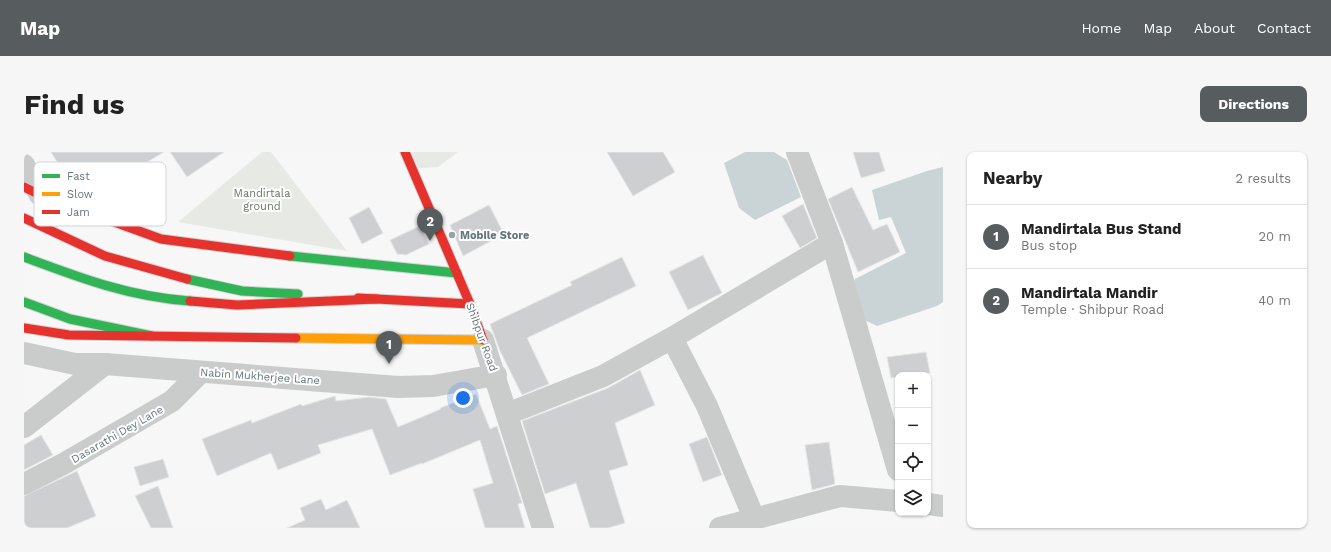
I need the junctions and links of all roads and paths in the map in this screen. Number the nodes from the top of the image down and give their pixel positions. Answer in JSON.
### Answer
{"nodes":[{"id":1,"x":405,"y":152,"type":"edge"},
{"id":2,"x":797,"y":152,"type":"edge"},
{"id":3,"x":24,"y":165,"type":"edge"},
{"id":4,"x":32,"y":191,"type":"edge"},
{"id":5,"x":24,"y":218,"type":"edge"},
{"id":6,"x":34,"y":223,"type":"edge"},
{"id":7,"x":41,"y":226,"type":"edge"},
{"id":8,"x":126,"y":226,"type":"edge"},
{"id":9,"x":832,"y":243,"type":"junction"},
{"id":10,"x":24,"y":257,"type":"edge"},
{"id":11,"x":457,"y":273,"type":"junction"},
{"id":12,"x":377,"y":299,"type":"junction"},
{"id":13,"x":24,"y":302,"type":"edge"},
{"id":14,"x":470,"y":304,"type":"junction"},
{"id":15,"x":24,"y":328,"type":"edge"},
{"id":16,"x":152,"y":336,"type":"junction"},
{"id":17,"x":672,"y":338,"type":"junction"},
{"id":18,"x":483,"y":340,"type":"junction"},
{"id":19,"x":24,"y":353,"type":"edge"},
{"id":20,"x":105,"y":364,"type":"junction"},
{"id":21,"x":201,"y":372,"type":"junction"},
{"id":22,"x":496,"y":375,"type":"junction"},
{"id":23,"x":508,"y":414,"type":"junction"},
{"id":24,"x":24,"y":427,"type":"edge"},
{"id":25,"x":895,"y":460,"type":"edge"},
{"id":26,"x":24,"y":484,"type":"edge"},
{"id":27,"x":895,"y":501,"type":"edge"},
{"id":28,"x":931,"y":504,"type":"edge"},
{"id":29,"x":943,"y":506,"type":"edge"},
{"id":30,"x":754,"y":518,"type":"junction"},
{"id":31,"x":543,"y":528,"type":"edge"},
{"id":32,"x":720,"y":528,"type":"edge"}],
"edges":[{"from":1,"to":11,"type":"main road","name":"Shibpur Road"},
{"from":2,"to":9,"type":"street"},
{"from":3,"to":4,"type":"street"},
{"from":5,"to":6,"type":"main road"},
{"from":7,"to":12,"type":"main road"},
{"from":8,"to":11,"type":"main road"},
{"from":9,"to":17,"type":"street"},
{"from":9,"to":25,"type":"street"},
{"from":10,"to":12,"type":"main road"},
{"from":11,"to":14,"type":"main road","name":"Shibpur Road"},
{"from":12,"to":14,"type":"main road"},
{"from":13,"to":16,"type":"main road"},
{"from":14,"to":18,"type":"main road","name":"Shibpur Road"},
{"from":15,"to":16,"type":"main road"},
{"from":16,"to":18,"type":"main road"},
{"from":17,"to":23,"type":"street"},
{"from":17,"to":30,"type":"street"},
{"from":18,"to":22,"type":"street","name":"Shibpur Road"},
{"from":19,"to":20,"type":"street","name":"Nabin Mukherjee Lane"},
{"from":20,"to":21,"type":"street","name":"Nabin Mukherjee Lane"},
{"from":20,"to":24,"type":"street"},
{"from":21,"to":22,"type":"street","name":"Nabin Mukherjee Lane"},
{"from":21,"to":26,"type":"street","name":"Dasarathi Dey Lane"},
{"from":22,"to":23,"type":"street","name":"Shibpur Road"},
{"from":23,"to":31,"type":"street","name":"Shibpur Road"},
{"from":27,"to":30,"type":"street"},
{"from":28,"to":29,"type":"street"},
{"from":30,"to":32,"type":"street"}]}
